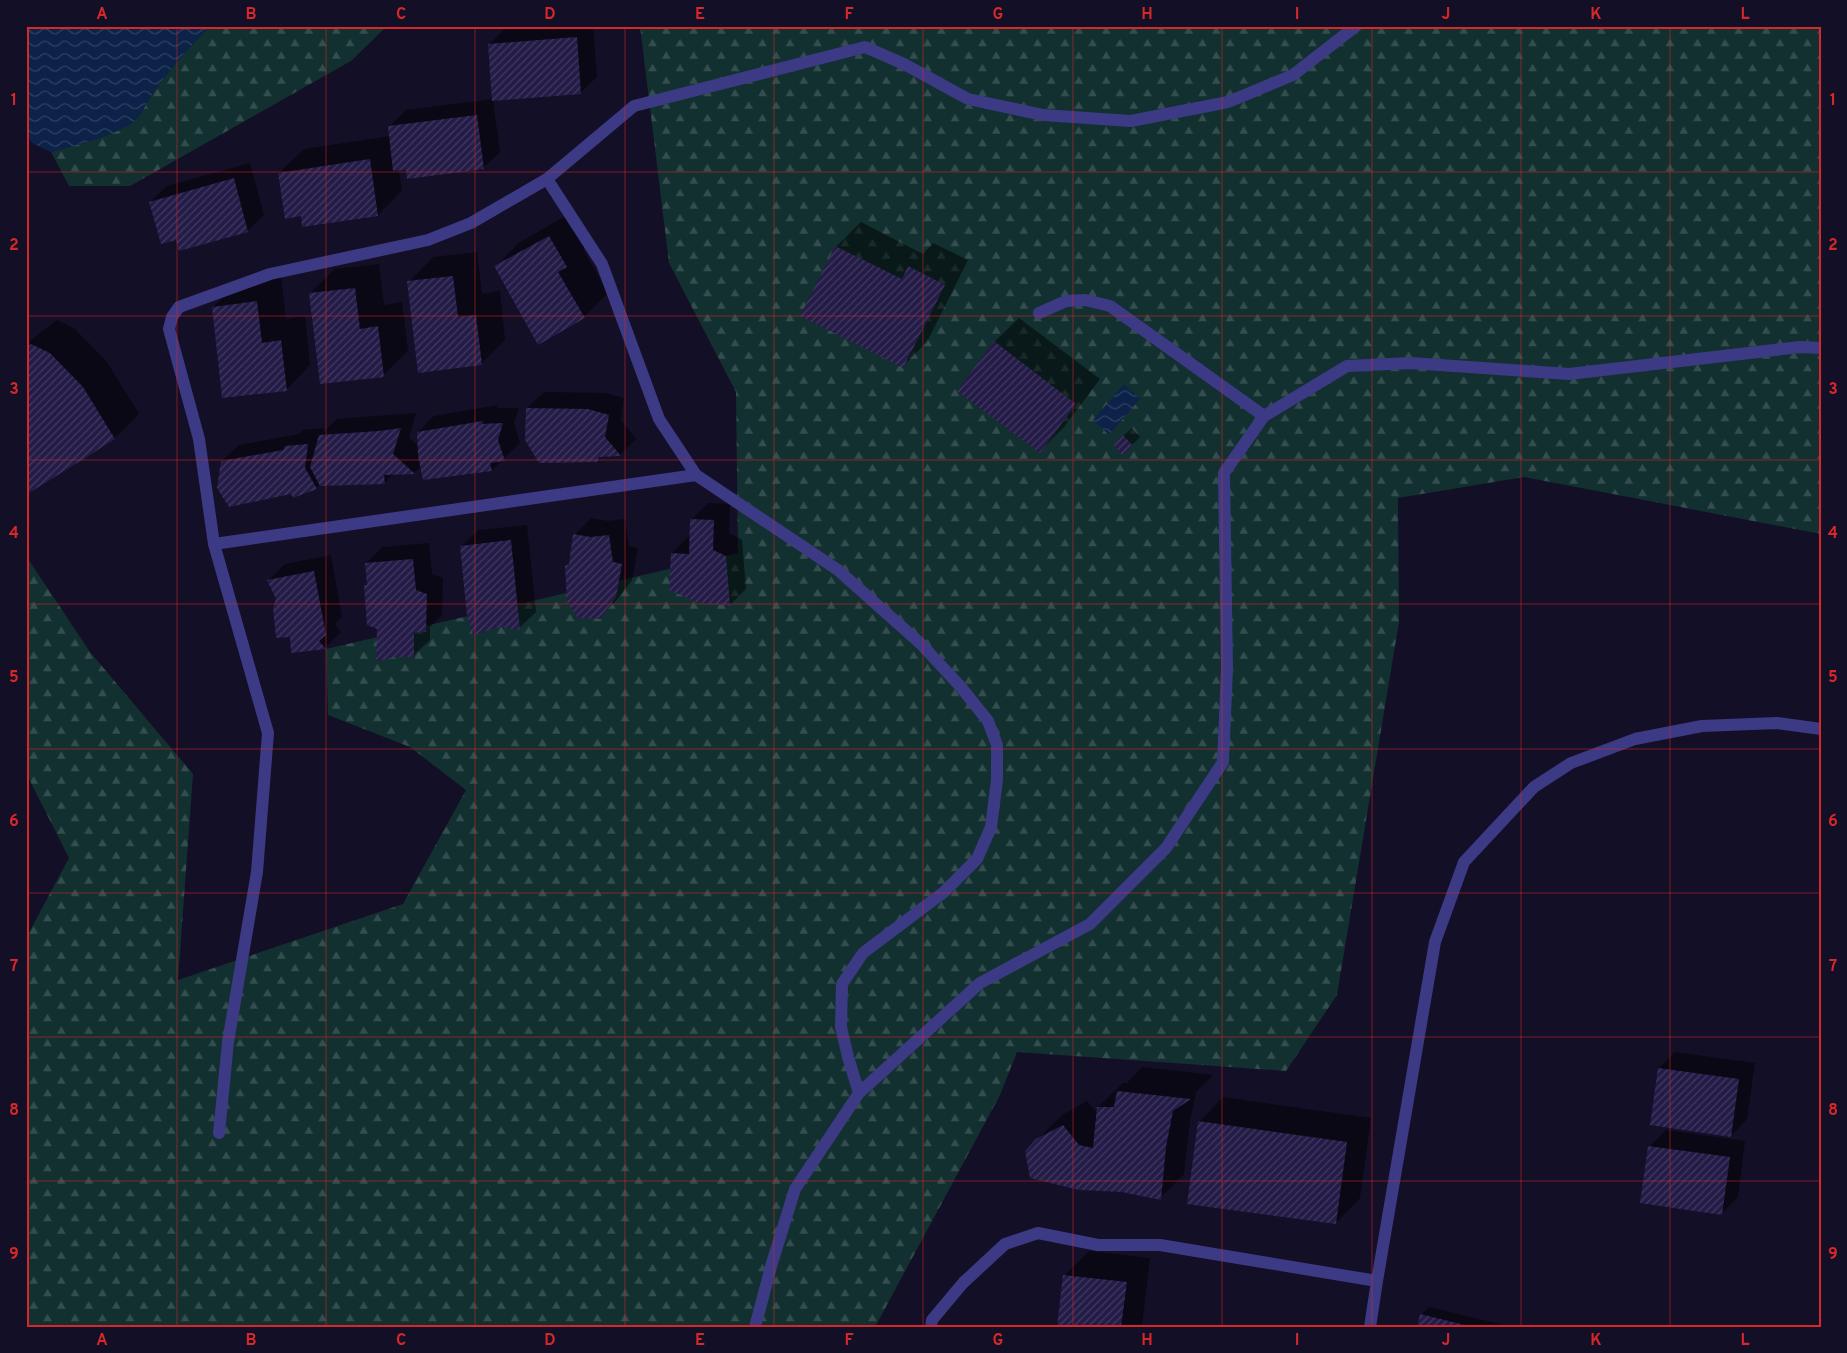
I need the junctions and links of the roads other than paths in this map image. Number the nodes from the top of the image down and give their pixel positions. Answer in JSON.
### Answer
{"nodes":[{"id":1,"x":1356,"y":26,"type":"edge"},
{"id":2,"x":548,"y":180,"type":"junction"},
{"id":3,"x":1040,"y":313,"type":"dead end"},
{"id":4,"x":1821,"y":348,"type":"edge"},
{"id":5,"x":1264,"y":416,"type":"junction"},
{"id":6,"x":696,"y":475,"type":"junction"},
{"id":7,"x":214,"y":544,"type":"junction"},
{"id":8,"x":1821,"y":729,"type":"edge"},
{"id":9,"x":859,"y":1093,"type":"junction"},
{"id":10,"x":219,"y":1133,"type":"dead end"},
{"id":11,"x":1377,"y":1280,"type":"junction"},
{"id":12,"x":755,"y":1327,"type":"edge"},
{"id":13,"x":931,"y":1327,"type":"edge"},
{"id":14,"x":1370,"y":1327,"type":"edge"}],
"edges":[{"from":1,"to":2,"type":"street"},
{"from":2,"to":6,"type":"street"},
{"from":2,"to":7,"type":"street"},
{"from":3,"to":5,"type":"street"},
{"from":4,"to":5,"type":"street"},
{"from":5,"to":9,"type":"street"},
{"from":6,"to":7,"type":"street"},
{"from":6,"to":9,"type":"street"},
{"from":7,"to":10,"type":"street"},
{"from":8,"to":11,"type":"street"},
{"from":9,"to":12,"type":"street"},
{"from":11,"to":13,"type":"street"},
{"from":11,"to":14,"type":"street"}]}
